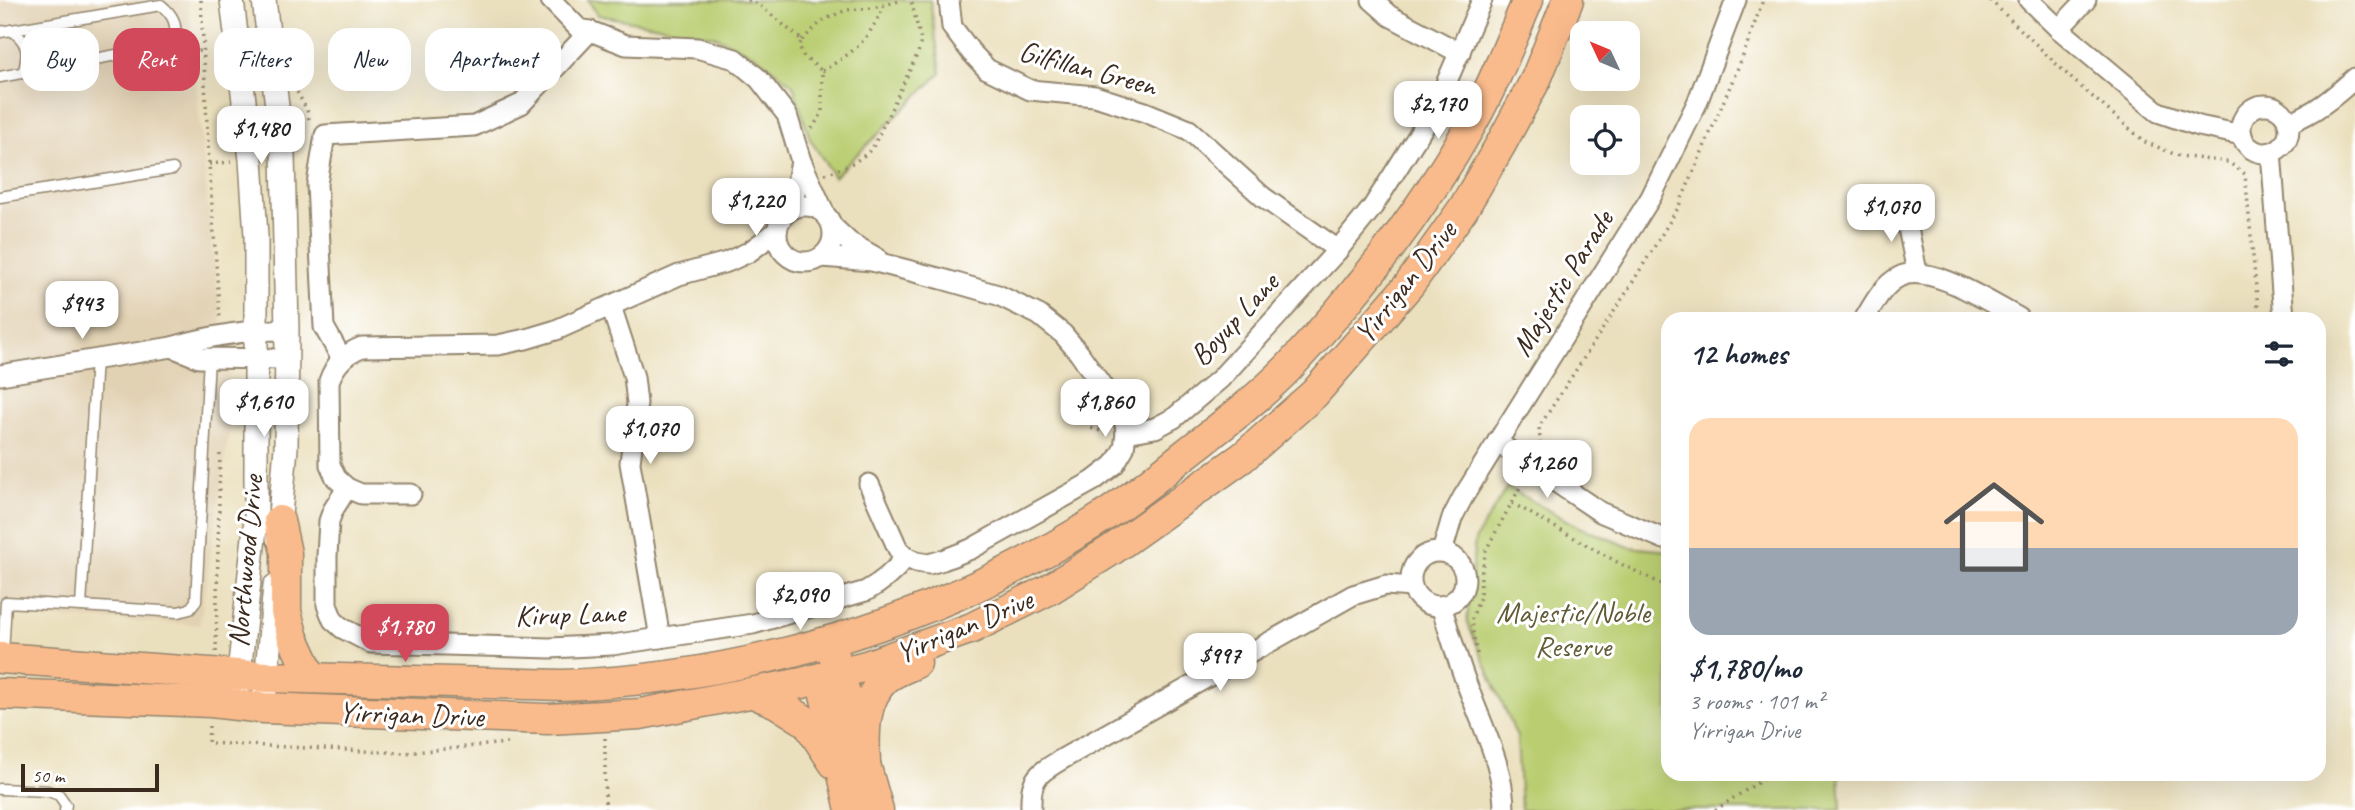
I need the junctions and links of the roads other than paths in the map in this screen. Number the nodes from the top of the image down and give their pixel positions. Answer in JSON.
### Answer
{"nodes":[{"id":1,"x":232,"y":0,"type":"edge"},
{"id":2,"x":264,"y":0,"type":"edge"},
{"id":3,"x":551,"y":0,"type":"edge"},
{"id":4,"x":949,"y":0,"type":"edge"},
{"id":5,"x":1372,"y":0,"type":"edge"},
{"id":6,"x":1482,"y":0,"type":"edge"},
{"id":7,"x":1528,"y":0,"type":"edge"},
{"id":8,"x":1568,"y":0,"type":"edge"},
{"id":9,"x":1736,"y":0,"type":"edge"},
{"id":10,"x":2029,"y":0,"type":"edge"},
{"id":11,"x":2087,"y":0,"type":"edge"},
{"id":12,"x":21,"y":28,"type":"edge"},
{"id":13,"x":23,"y":28,"type":"edge"},
{"id":14,"x":2059,"y":29,"type":"junction"},
{"id":15,"x":11,"y":30,"type":"junction"},
{"id":16,"x":590,"y":31,"type":"junction"},
{"id":17,"x":0,"y":32,"type":"edge"},
{"id":18,"x":21,"y":39,"type":"edge"},
{"id":19,"x":1460,"y":52,"type":"junction"},
{"id":20,"x":99,"y":58,"type":"edge"},
{"id":21,"x":21,"y":73,"type":"edge"},
{"id":22,"x":0,"y":77,"type":"edge"},
{"id":23,"x":2355,"y":78,"type":"edge"},
{"id":24,"x":2288,"y":123,"type":"junction"},
{"id":25,"x":2242,"y":135,"type":"junction"},
{"id":26,"x":2271,"y":152,"type":"junction"},
{"id":27,"x":810,"y":163,"type":"junction"},
{"id":28,"x":173,"y":169,"type":"dead end"},
{"id":29,"x":0,"y":197,"type":"edge"},
{"id":30,"x":792,"y":208,"type":"junction"},
{"id":31,"x":1904,"y":208,"type":"dead end"},
{"id":32,"x":829,"y":220,"type":"junction"},
{"id":33,"x":777,"y":231,"type":"junction"},
{"id":34,"x":1338,"y":250,"type":"junction"},
{"id":35,"x":789,"y":257,"type":"junction"},
{"id":36,"x":822,"y":257,"type":"junction"},
{"id":37,"x":727,"y":262,"type":"junction"},
{"id":38,"x":887,"y":264,"type":"junction"},
{"id":39,"x":1917,"y":272,"type":"junction"},
{"id":40,"x":611,"y":306,"type":"junction"},
{"id":41,"x":1869,"y":312,"type":"edge"},
{"id":42,"x":2007,"y":312,"type":"edge"},
{"id":43,"x":2284,"y":312,"type":"edge"},
{"id":44,"x":256,"y":329,"type":"junction"},
{"id":45,"x":287,"y":330,"type":"junction"},
{"id":46,"x":172,"y":347,"type":"junction"},
{"id":47,"x":209,"y":358,"type":"junction"},
{"id":48,"x":96,"y":359,"type":"junction"},
{"id":49,"x":287,"y":359,"type":"junction"},
{"id":50,"x":342,"y":359,"type":"junction"},
{"id":51,"x":255,"y":360,"type":"junction"},
{"id":52,"x":0,"y":375,"type":"edge"},
{"id":53,"x":1126,"y":437,"type":"junction"},
{"id":54,"x":1497,"y":442,"type":"junction"},
{"id":55,"x":869,"y":485,"type":"dead end"},
{"id":56,"x":347,"y":488,"type":"junction"},
{"id":57,"x":411,"y":494,"type":"dead end"},
{"id":58,"x":279,"y":521,"type":"junction"},
{"id":59,"x":1661,"y":538,"type":"edge"},
{"id":60,"x":1442,"y":552,"type":"junction"},
{"id":61,"x":906,"y":557,"type":"junction"},
{"id":62,"x":1412,"y":587,"type":"junction"},
{"id":63,"x":1051,"y":589,"type":"junction"},
{"id":64,"x":3,"y":602,"type":"edge"},
{"id":65,"x":81,"y":606,"type":"junction"},
{"id":66,"x":1441,"y":606,"type":"junction"},
{"id":67,"x":660,"y":638,"type":"junction"},
{"id":68,"x":820,"y":643,"type":"junction"},
{"id":69,"x":2,"y":658,"type":"edge"},
{"id":70,"x":240,"y":674,"type":"junction"},
{"id":71,"x":830,"y":676,"type":"junction"},
{"id":72,"x":311,"y":677,"type":"junction"},
{"id":73,"x":753,"y":693,"type":"junction"},
{"id":74,"x":0,"y":694,"type":"edge"},
{"id":75,"x":237,"y":706,"type":"junction"},
{"id":76,"x":853,"y":767,"type":"junction"},
{"id":77,"x":0,"y":789,"type":"edge"},
{"id":78,"x":65,"y":810,"type":"edge"},
{"id":79,"x":851,"y":810,"type":"edge"},
{"id":80,"x":878,"y":810,"type":"edge"},
{"id":81,"x":1031,"y":810,"type":"edge"},
{"id":82,"x":1504,"y":810,"type":"edge"}],
"edges":[{"from":1,"to":44,"type":"street","name":"Northwood Drive"},
{"from":2,"to":45,"type":"street","name":"Northwood Drive"},
{"from":3,"to":16,"type":"street"},
{"from":4,"to":34,"type":"street","name":"Gilfillan Green"},
{"from":5,"to":19,"type":"street"},
{"from":6,"to":19,"type":"street","name":"Boyup Lane"},
{"from":7,"to":68,"type":"main road","name":"Yirrigan Drive"},
{"from":8,"to":63,"type":"main road","name":"Yirrigan Drive"},
{"from":9,"to":54,"type":"street","name":"Majestic Parade"},
{"from":10,"to":14,"type":"street"},
{"from":11,"to":14,"type":"street"},
{"from":12,"to":15,"type":"lane"},
{"from":13,"to":20,"type":"lane"},
{"from":14,"to":25,"type":"street"},
{"from":15,"to":17,"type":"lane"},
{"from":15,"to":18,"type":"lane"},
{"from":16,"to":27,"type":"street"},
{"from":16,"to":50,"type":"street"},
{"from":19,"to":34,"type":"street","name":"Boyup Lane"},
{"from":21,"to":22,"type":"lane"},
{"from":23,"to":24,"type":"street"},
{"from":24,"to":25,"type":"street"},
{"from":24,"to":26,"type":"street"},
{"from":25,"to":26,"type":"street"},
{"from":26,"to":43,"type":"street"},
{"from":27,"to":30,"type":"street"},
{"from":27,"to":32,"type":"street"},
{"from":28,"to":29,"type":"lane"},
{"from":30,"to":32,"type":"street"},
{"from":30,"to":33,"type":"street"},
{"from":31,"to":39,"type":"street"},
{"from":32,"to":36,"type":"street"},
{"from":32,"to":38,"type":"street"},
{"from":33,"to":35,"type":"street"},
{"from":33,"to":37,"type":"street"},
{"from":34,"to":53,"type":"street","name":"Boyup Lane"},
{"from":35,"to":36,"type":"street"},
{"from":35,"to":37,"type":"street"},
{"from":36,"to":38,"type":"street"},
{"from":37,"to":40,"type":"street"},
{"from":38,"to":53,"type":"street"},
{"from":39,"to":41,"type":"street"},
{"from":39,"to":42,"type":"street"},
{"from":40,"to":50,"type":"street"},
{"from":40,"to":67,"type":"street"},
{"from":44,"to":45,"type":"street"},
{"from":44,"to":46,"type":"street"},
{"from":44,"to":51,"type":"street","name":"Northwood Drive"},
{"from":45,"to":49,"type":"street","name":"Northwood Drive"},
{"from":46,"to":47,"type":"street"},
{"from":46,"to":48,"type":"street"},
{"from":47,"to":51,"type":"street"},
{"from":47,"to":65,"type":"lane"},
{"from":48,"to":52,"type":"street"},
{"from":48,"to":65,"type":"lane"},
{"from":49,"to":51,"type":"street"},
{"from":49,"to":58,"type":"street","name":"Northwood Drive"},
{"from":50,"to":56,"type":"street"},
{"from":51,"to":70,"type":"street","name":"Northwood Drive"},
{"from":53,"to":61,"type":"street"},
{"from":54,"to":59,"type":"street"},
{"from":54,"to":60,"type":"street","name":"Majestic Parade"},
{"from":55,"to":61,"type":"street"},
{"from":56,"to":57,"type":"street"},
{"from":56,"to":67,"type":"street","name":"Kirup Lane"},
{"from":58,"to":70,"type":"street","name":"Northwood Drive"},
{"from":58,"to":72,"type":"main road"},
{"from":60,"to":62,"type":"street"},
{"from":60,"to":66,"type":"street"},
{"from":61,"to":67,"type":"street","name":"Kirup Lane"},
{"from":62,"to":66,"type":"street"},
{"from":62,"to":81,"type":"street"},
{"from":63,"to":71,"type":"main road","name":"Yirrigan Drive"},
{"from":63,"to":76,"type":"main road"},
{"from":64,"to":65,"type":"lane"},
{"from":64,"to":69,"type":"lane"},
{"from":66,"to":82,"type":"street"},
{"from":68,"to":71,"type":"main road"},
{"from":68,"to":72,"type":"main road","name":"Yirrigan Drive"},
{"from":69,"to":70,"type":"main road","name":"Yirrigan Drive"},
{"from":70,"to":72,"type":"main road","name":"Yirrigan Drive"},
{"from":70,"to":75,"type":"street","name":"Northwood Drive"},
{"from":71,"to":73,"type":"main road","name":"Yirrigan Drive"},
{"from":71,"to":76,"type":"main road"},
{"from":73,"to":75,"type":"main road","name":"Yirrigan Drive"},
{"from":73,"to":76,"type":"main road"},
{"from":74,"to":75,"type":"main road","name":"Yirrigan Drive"},
{"from":76,"to":79,"type":"main road"},
{"from":76,"to":80,"type":"main road"},
{"from":77,"to":78,"type":"lane"}]}
